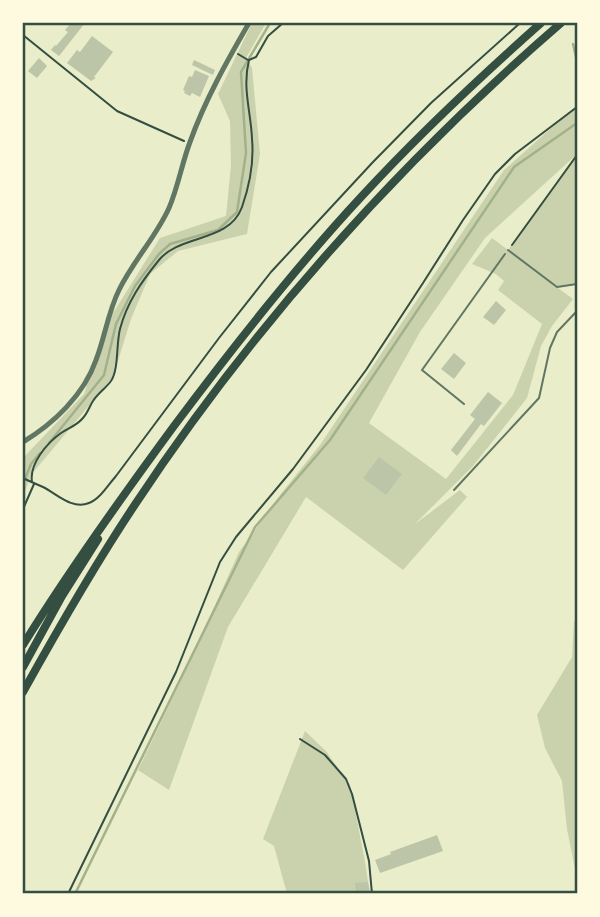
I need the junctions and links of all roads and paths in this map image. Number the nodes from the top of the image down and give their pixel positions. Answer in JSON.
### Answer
{"nodes":[{"id":1,"x":249,"y":23,"type":"edge"},
{"id":2,"x":283,"y":23,"type":"edge"},
{"id":3,"x":520,"y":23,"type":"edge"},
{"id":4,"x":541,"y":23,"type":"edge"},
{"id":5,"x":561,"y":23,"type":"edge"},
{"id":6,"x":23,"y":34,"type":"edge"},
{"id":7,"x":232,"y":52,"type":"junction"},
{"id":8,"x":248,"y":60,"type":"junction"},
{"id":9,"x":577,"y":107,"type":"edge"},
{"id":10,"x":190,"y":142,"type":"junction"},
{"id":11,"x":577,"y":155,"type":"edge"},
{"id":12,"x":508,"y":250,"type":"joint"},
{"id":13,"x":505,"y":254,"type":"dead end"},
{"id":14,"x":577,"y":284,"type":"edge"},
{"id":15,"x":577,"y":311,"type":"edge"},
{"id":16,"x":464,"y":404,"type":"dead end"},
{"id":17,"x":174,"y":426,"type":"junction"},
{"id":18,"x":23,"y":442,"type":"edge"},
{"id":19,"x":23,"y":478,"type":"edge"},
{"id":20,"x":31,"y":482,"type":"junction"},
{"id":21,"x":454,"y":489,"type":"dead end"},
{"id":22,"x":23,"y":509,"type":"edge"},
{"id":23,"x":23,"y":645,"type":"edge"},
{"id":24,"x":23,"y":667,"type":"edge"},
{"id":25,"x":23,"y":692,"type":"edge"},
{"id":26,"x":300,"y":739,"type":"dead end"},
{"id":27,"x":68,"y":894,"type":"edge"},
{"id":28,"x":372,"y":894,"type":"edge"}],
"edges":[{"from":1,"to":7,"type":"street"},
{"from":2,"to":8,"type":"path"},
{"from":3,"to":20,"type":"path"},
{"from":4,"to":17,"type":"highway"},
{"from":5,"to":25,"type":"highway"},
{"from":6,"to":10,"type":"path"},
{"from":7,"to":8,"type":"path"},
{"from":7,"to":10,"type":"street"},
{"from":8,"to":20,"type":"path"},
{"from":9,"to":27,"type":"path"},
{"from":10,"to":18,"type":"street"},
{"from":11,"to":12,"type":"path"},
{"from":12,"to":14,"type":"lane"},
{"from":13,"to":16,"type":"lane"},
{"from":15,"to":21,"type":"lane"},
{"from":17,"to":23,"type":"highway"},
{"from":17,"to":24,"type":"highway"},
{"from":19,"to":20,"type":"path"},
{"from":20,"to":22,"type":"path"},
{"from":26,"to":28,"type":"path"}]}
